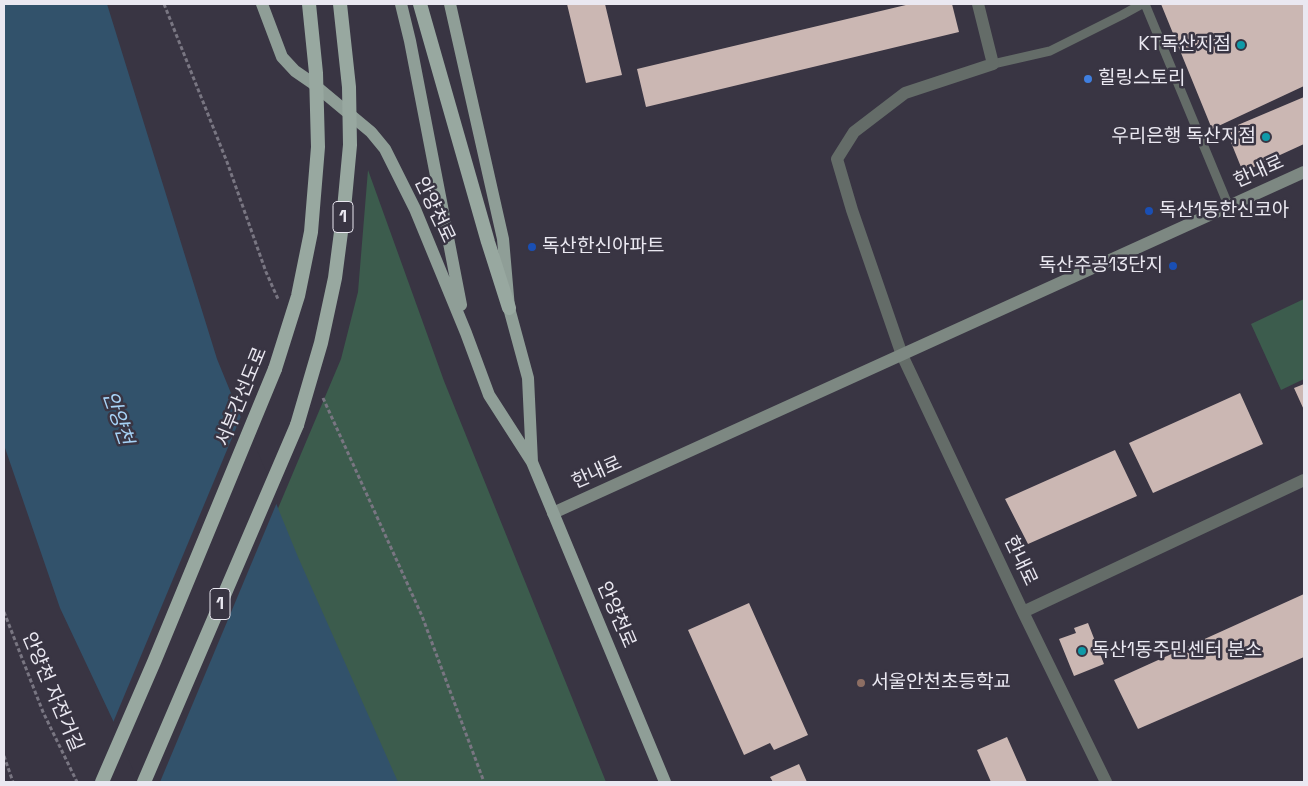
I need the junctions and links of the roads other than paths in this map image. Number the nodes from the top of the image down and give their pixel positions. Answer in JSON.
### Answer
{"nodes":[{"id":1,"x":262,"y":4,"type":"edge"},
{"id":2,"x":309,"y":4,"type":"edge"},
{"id":3,"x":340,"y":4,"type":"edge"},
{"id":4,"x":401,"y":4,"type":"edge"},
{"id":5,"x":420,"y":4,"type":"edge"},
{"id":6,"x":450,"y":4,"type":"edge"},
{"id":7,"x":978,"y":4,"type":"edge"},
{"id":8,"x":1143,"y":4,"type":"edge"},
{"id":9,"x":993,"y":64,"type":"junction"},
{"id":10,"x":1304,"y":172,"type":"edge"},
{"id":11,"x":1229,"y":207,"type":"junction"},
{"id":12,"x":508,"y":308,"type":"junction"},
{"id":13,"x":466,"y":332,"type":"junction"},
{"id":14,"x":902,"y":355,"type":"junction"},
{"id":15,"x":532,"y":462,"type":"junction"},
{"id":16,"x":1304,"y":480,"type":"edge"},
{"id":17,"x":553,"y":513,"type":"junction"},
{"id":18,"x":1023,"y":612,"type":"junction"},
{"id":19,"x":102,"y":782,"type":"edge"},
{"id":20,"x":144,"y":782,"type":"edge"},
{"id":21,"x":665,"y":782,"type":"edge"},
{"id":22,"x":1106,"y":782,"type":"edge"}],
"edges":[{"from":1,"to":13,"type":"main road","name":"안양천로"},
{"from":2,"to":19,"type":"highway","name":"서부간선도로","number":"1","bridge":true},
{"from":3,"to":20,"type":"highway","number":"1","bridge":true},
{"from":4,"to":13,"type":"main road"},
{"from":5,"to":12,"type":"highway"},
{"from":6,"to":12,"type":"main road","name":"안양천로"},
{"from":7,"to":9,"type":"street"},
{"from":8,"to":9,"type":"lane"},
{"from":8,"to":11,"type":"lane"},
{"from":9,"to":14,"type":"street"},
{"from":10,"to":11,"type":"main road","name":"한내로"},
{"from":11,"to":14,"type":"main road","name":"한내로"},
{"from":12,"to":15,"type":"main road","name":"안양천로"},
{"from":13,"to":15,"type":"main road","name":"안양천로"},
{"from":14,"to":17,"type":"main road","name":"한내로"},
{"from":14,"to":18,"type":"street","name":"한내로"},
{"from":15,"to":17,"type":"main road","name":"안양천로"},
{"from":16,"to":18,"type":"street"},
{"from":17,"to":21,"type":"main road","name":"안양천로"},
{"from":18,"to":22,"type":"street","name":"한내로"}]}
